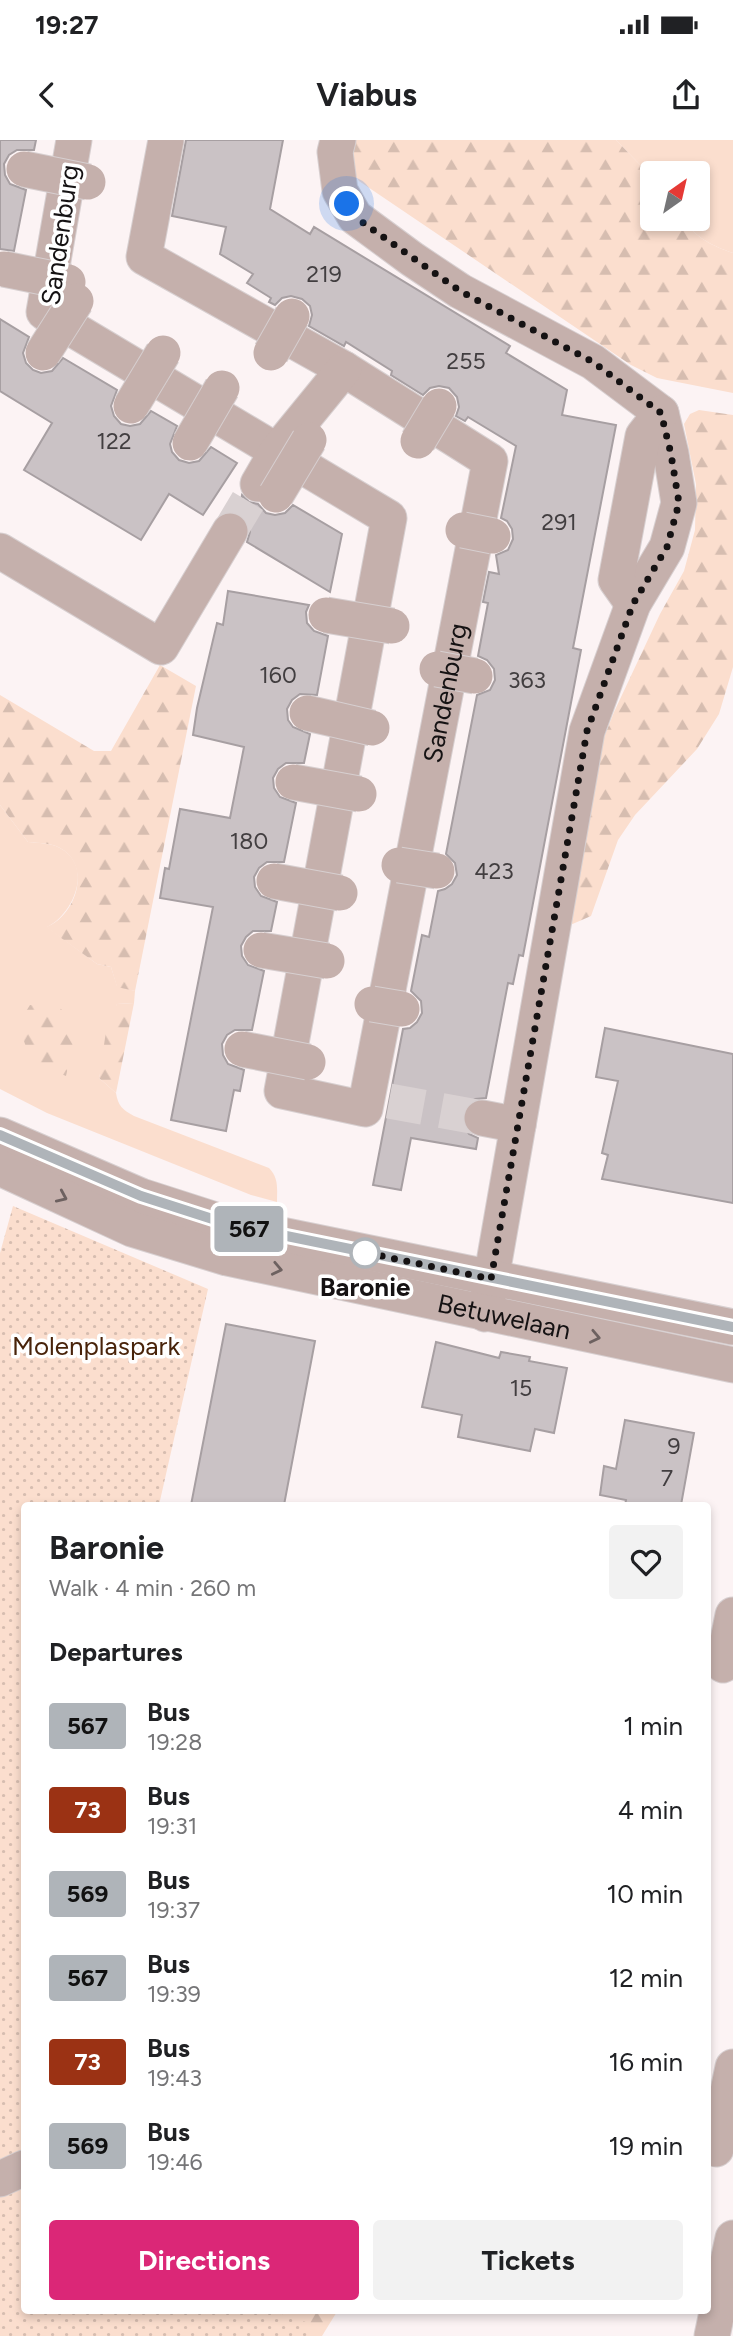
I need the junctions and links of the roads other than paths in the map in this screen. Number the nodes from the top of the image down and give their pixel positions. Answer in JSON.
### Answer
{"nodes":[{"id":1,"x":74,"y":140,"type":"edge"},
{"id":2,"x":166,"y":140,"type":"edge"},
{"id":3,"x":338,"y":140,"type":"edge"},
{"id":4,"x":24,"y":169,"type":"dead end"},
{"id":5,"x":88,"y":182,"type":"dead end"},
{"id":6,"x":4,"y":269,"type":"dead end"},
{"id":7,"x":292,"y":316,"type":"dead end"},
{"id":8,"x":43,"y":353,"type":"dead end"},
{"id":9,"x":163,"y":353,"type":"dead end"},
{"id":10,"x":271,"y":353,"type":"dead end"},
{"id":11,"x":344,"y":369,"type":"junction"},
{"id":12,"x":222,"y":388,"type":"dead end"},
{"id":13,"x":439,"y":405,"type":"dead end"},
{"id":14,"x":131,"y":406,"type":"dead end"},
{"id":15,"x":661,"y":413,"type":"junction"},
{"id":16,"x":309,"y":440,"type":"dead end"},
{"id":17,"x":418,"y":441,"type":"dead end"},
{"id":18,"x":190,"y":443,"type":"dead end"},
{"id":19,"x":277,"y":452,"type":"junction"},
{"id":20,"x":230,"y":531,"type":"tunnel mouth"},
{"id":21,"x":0,"y":551,"type":"edge"},
{"id":22,"x":633,"y":604,"type":"junction"},
{"id":23,"x":326,"y":615,"type":"dead end"},
{"id":24,"x":391,"y":626,"type":"dead end"},
{"id":25,"x":437,"y":669,"type":"dead end"},
{"id":26,"x":475,"y":676,"type":"dead end"},
{"id":27,"x":307,"y":713,"type":"dead end"},
{"id":28,"x":372,"y":728,"type":"dead end"},
{"id":29,"x":293,"y":782,"type":"dead end"},
{"id":30,"x":359,"y":794,"type":"dead end"},
{"id":31,"x":274,"y":881,"type":"dead end"},
{"id":32,"x":340,"y":893,"type":"dead end"},
{"id":33,"x":261,"y":950,"type":"dead end"},
{"id":34,"x":327,"y":961,"type":"dead end"},
{"id":35,"x":242,"y":1049,"type":"dead end"},
{"id":36,"x":308,"y":1062,"type":"dead end"},
{"id":37,"x":482,"y":1118,"type":"tunnel mouth"},
{"id":38,"x":518,"y":1125,"type":"junction"},
{"id":39,"x":0,"y":1135,"type":"edge"},
{"id":40,"x":0,"y":1168,"type":"edge"},
{"id":41,"x":491,"y":1279,"type":"junction"},
{"id":42,"x":485,"y":1314,"type":"junction"},
{"id":43,"x":733,"y":1327,"type":"edge"},
{"id":44,"x":733,"y":1365,"type":"edge"},
{"id":45,"x":733,"y":1615,"type":"edge"},
{"id":46,"x":721,"y":1665,"type":"edge"},
{"id":47,"x":733,"y":2067,"type":"edge"},
{"id":48,"x":719,"y":2150,"type":"edge"},
{"id":49,"x":21,"y":2169,"type":"edge"},
{"id":50,"x":0,"y":2179,"type":"edge"},
{"id":51,"x":733,"y":2238,"type":"edge"},
{"id":52,"x":712,"y":2336,"type":"edge"}],
"edges":[{"from":1,"to":19,"type":"street","name":"Sandenburg"},
{"from":2,"to":11,"type":"street","name":"Sandenburg"},
{"from":3,"to":15,"type":"street"},
{"from":4,"to":5,"type":"street","bridge":true},
{"from":6,"to":8,"type":"street","bridge":true},
{"from":7,"to":10,"type":"street","bridge":true},
{"from":9,"to":14,"type":"street","bridge":true},
{"from":11,"to":19,"type":"street"},
{"from":11,"to":19,"type":"street","name":"Sandenburg"},
{"from":12,"to":18,"type":"street","bridge":true},
{"from":13,"to":17,"type":"street","bridge":true},
{"from":15,"to":22,"type":"street"},
{"from":15,"to":22,"type":"street"},
{"from":16,"to":19,"type":"street","bridge":true},
{"from":20,"to":21,"type":"street"},
{"from":22,"to":38,"type":"street"},
{"from":23,"to":24,"type":"street","bridge":true},
{"from":25,"to":26,"type":"street","bridge":true},
{"from":27,"to":28,"type":"street","bridge":true},
{"from":29,"to":30,"type":"street","bridge":true},
{"from":31,"to":32,"type":"street","bridge":true},
{"from":33,"to":34,"type":"street","bridge":true},
{"from":35,"to":36,"type":"street","bridge":true},
{"from":37,"to":38,"type":"street"},
{"from":38,"to":41,"type":"street"},
{"from":39,"to":41,"type":"street","name":"Betuwelaan"},
{"from":40,"to":42,"type":"street","name":"Betuwelaan","one_way":true},
{"from":41,"to":42,"type":"street"},
{"from":41,"to":43,"type":"street","name":"Betuwelaan"},
{"from":42,"to":44,"type":"street","name":"Betuwelaan","one_way":true},
{"from":45,"to":46,"type":"street"},
{"from":47,"to":48,"type":"street"},
{"from":49,"to":50,"type":"street"},
{"from":51,"to":52,"type":"street"}]}
